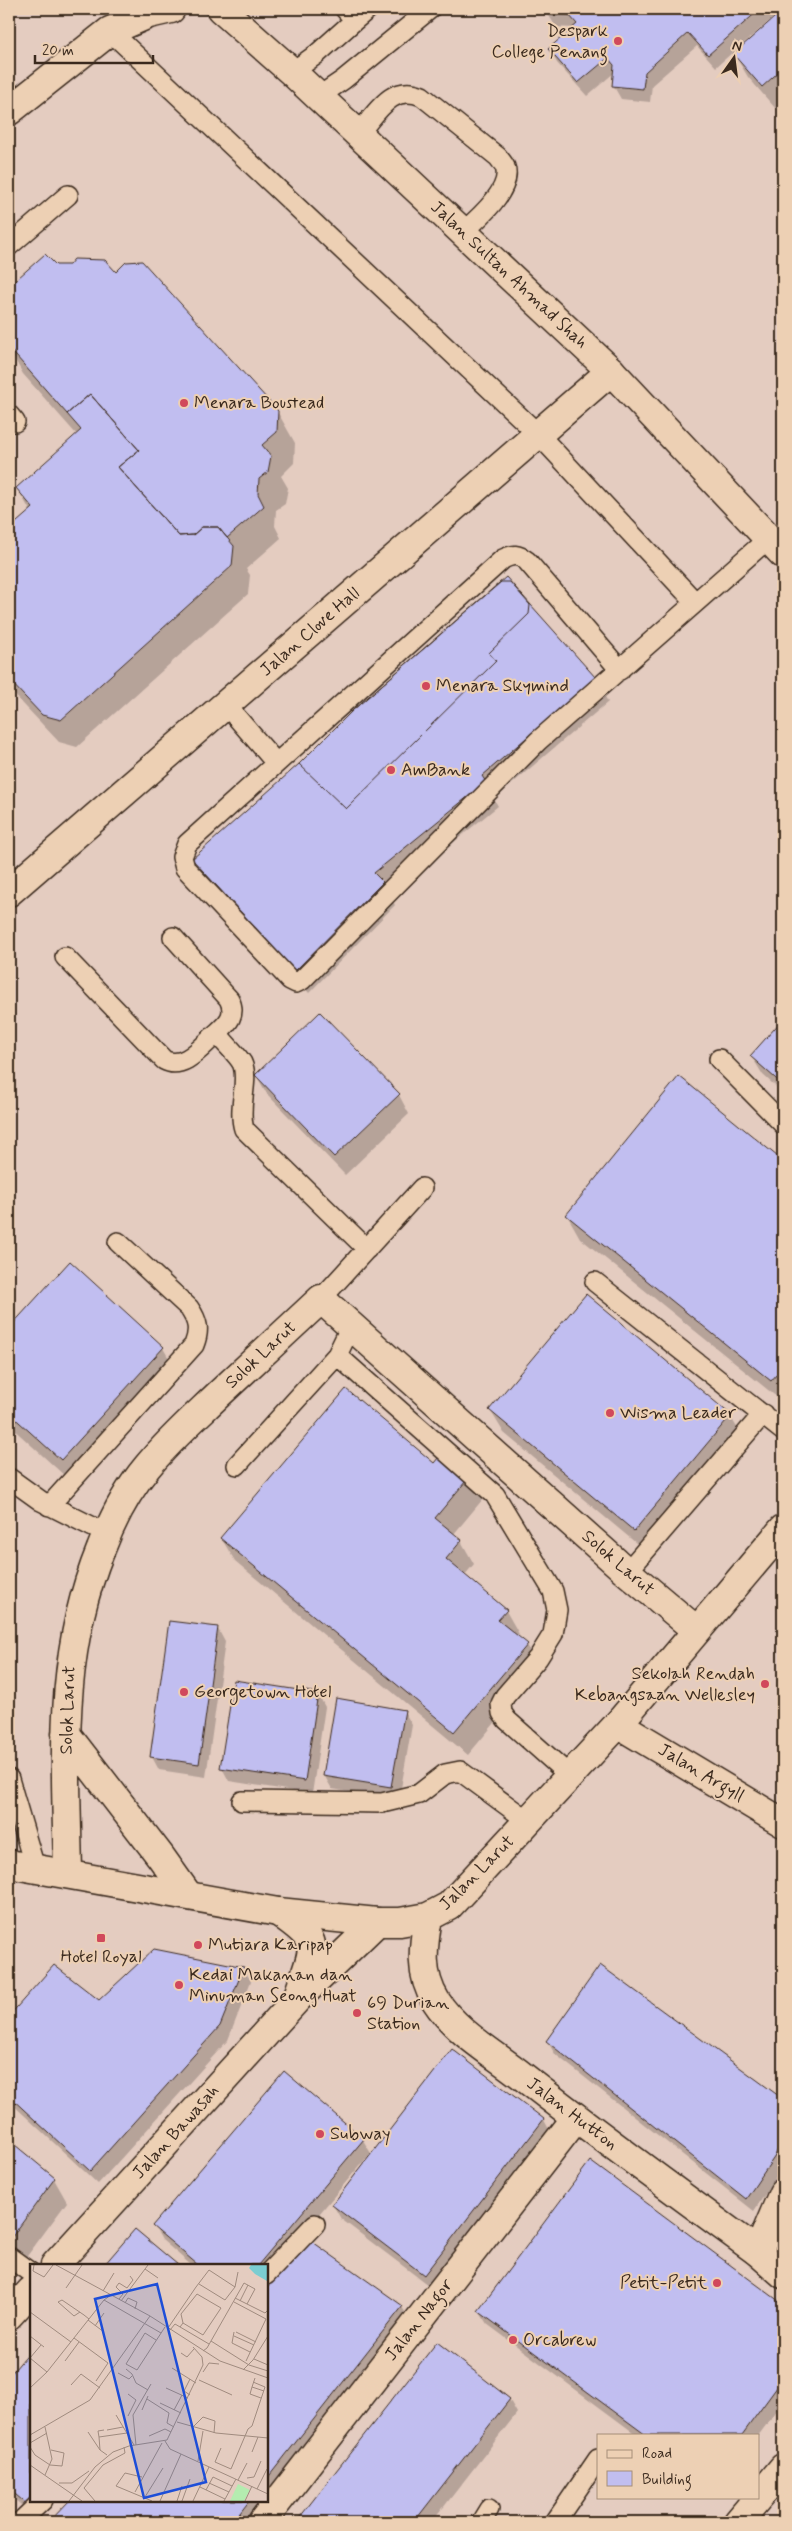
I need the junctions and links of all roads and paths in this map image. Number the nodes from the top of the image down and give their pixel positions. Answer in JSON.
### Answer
{"nodes":[{"id":1,"x":170,"y":9,"type":"edge"},
{"id":2,"x":221,"y":9,"type":"edge"},
{"id":3,"x":430,"y":9,"type":"edge"},
{"id":4,"x":356,"y":13,"type":"edge"},
{"id":5,"x":110,"y":31,"type":"junction"},
{"id":6,"x":292,"y":72,"type":"junction"},
{"id":7,"x":318,"y":97,"type":"junction"},
{"id":8,"x":9,"y":110,"type":"edge"},
{"id":9,"x":358,"y":134,"type":"junction"},
{"id":10,"x":68,"y":195,"type":"dead end"},
{"id":11,"x":464,"y":232,"type":"junction"},
{"id":12,"x":9,"y":246,"type":"edge"},
{"id":13,"x":611,"y":371,"type":"junction"},
{"id":14,"x":539,"y":435,"type":"junction"},
{"id":15,"x":776,"y":546,"type":"edge"},
{"id":16,"x":695,"y":602,"type":"junction"},
{"id":17,"x":620,"y":670,"type":"junction"},
{"id":18,"x":226,"y":705,"type":"junction"},
{"id":19,"x":276,"y":763,"type":"junction"},
{"id":20,"x":9,"y":892,"type":"edge"},
{"id":21,"x":173,"y":937,"type":"dead end"},
{"id":22,"x":65,"y":957,"type":"dead end"},
{"id":23,"x":217,"y":1033,"type":"junction"},
{"id":24,"x":719,"y":1059,"type":"dead end"},
{"id":25,"x":783,"y":1124,"type":"edge"},
{"id":26,"x":422,"y":1188,"type":"dead end"},
{"id":27,"x":118,"y":1242,"type":"dead end"},
{"id":28,"x":367,"y":1249,"type":"junction"},
{"id":29,"x":594,"y":1282,"type":"dead end"},
{"id":30,"x":321,"y":1299,"type":"junction"},
{"id":31,"x":351,"y":1326,"type":"junction"},
{"id":32,"x":337,"y":1355,"type":"junction"},
{"id":33,"x":762,"y":1414,"type":"junction"},
{"id":34,"x":783,"y":1431,"type":"edge"},
{"id":35,"x":237,"y":1465,"type":"dead end"},
{"id":36,"x":9,"y":1478,"type":"edge"},
{"id":37,"x":49,"y":1506,"type":"junction"},
{"id":38,"x":783,"y":1529,"type":"edge"},
{"id":39,"x":107,"y":1534,"type":"junction"},
{"id":40,"x":627,"y":1572,"type":"junction"},
{"id":41,"x":696,"y":1630,"type":"junction"},
{"id":42,"x":618,"y":1724,"type":"junction"},
{"id":43,"x":66,"y":1734,"type":"junction"},
{"id":44,"x":570,"y":1776,"type":"junction"},
{"id":45,"x":9,"y":1779,"type":"edge"},
{"id":46,"x":242,"y":1801,"type":"dead end"},
{"id":47,"x":528,"y":1821,"type":"junction"},
{"id":48,"x":783,"y":1823,"type":"edge"},
{"id":49,"x":22,"y":1866,"type":"edge"},
{"id":50,"x":68,"y":1873,"type":"junction"},
{"id":51,"x":188,"y":1895,"type":"junction"},
{"id":52,"x":278,"y":1912,"type":"junction"},
{"id":53,"x":428,"y":1917,"type":"junction"},
{"id":54,"x":377,"y":1922,"type":"junction"},
{"id":55,"x":297,"y":1999,"type":"junction"},
{"id":56,"x":576,"y":2118,"type":"junction"},
{"id":57,"x":783,"y":2193,"type":"edge"},
{"id":58,"x":315,"y":2224,"type":"dead end"},
{"id":59,"x":758,"y":2252,"type":"junction"},
{"id":60,"x":9,"y":2257,"type":"edge"},
{"id":61,"x":56,"y":2264,"type":"edge"},
{"id":62,"x":30,"y":2272,"type":"edge"},
{"id":63,"x":268,"y":2274,"type":"edge"},
{"id":64,"x":783,"y":2274,"type":"edge"},
{"id":65,"x":30,"y":2292,"type":"edge"},
{"id":66,"x":9,"y":2315,"type":"edge"},
{"id":67,"x":597,"y":2460,"type":"edge"},
{"id":68,"x":783,"y":2468,"type":"edge"},
{"id":69,"x":760,"y":2496,"type":"edge"},
{"id":70,"x":758,"y":2498,"type":"edge"},
{"id":71,"x":42,"y":2501,"type":"edge"},
{"id":72,"x":20,"y":2522,"type":"edge"},
{"id":73,"x":262,"y":2522,"type":"edge"},
{"id":74,"x":555,"y":2522,"type":"edge"},
{"id":75,"x":738,"y":2522,"type":"edge"}],
"edges":[{"from":1,"to":5,"type":"street"},
{"from":2,"to":6,"type":"street","name":"Jalan Sultan Ahmad Shah"},
{"from":3,"to":7,"type":"lane"},
{"from":4,"to":6,"type":"lane"},
{"from":5,"to":8,"type":"street"},
{"from":5,"to":14,"type":"lane"},
{"from":6,"to":7,"type":"street","name":"Jalan Sultan Ahmad Shah"},
{"from":7,"to":9,"type":"street","name":"Jalan Sultan Ahmad Shah"},
{"from":9,"to":11,"type":"street","name":"Jalan Sultan Ahmad Shah"},
{"from":9,"to":11,"type":"lane"},
{"from":10,"to":12,"type":"lane"},
{"from":11,"to":13,"type":"street","name":"Jalan Sultan Ahmad Shah"},
{"from":13,"to":14,"type":"street","name":"Jalan Clove Hall"},
{"from":13,"to":15,"type":"street","name":"Jalan Sultan Ahmad Shah"},
{"from":14,"to":16,"type":"lane"},
{"from":14,"to":18,"type":"street","name":"Jalan Clove Hall"},
{"from":15,"to":16,"type":"lane"},
{"from":16,"to":17,"type":"lane"},
{"from":17,"to":19,"type":"lane"},
{"from":17,"to":19,"type":"lane"},
{"from":18,"to":19,"type":"lane"},
{"from":18,"to":20,"type":"street","name":"Jalan Clove Hall"},
{"from":21,"to":23,"type":"lane"},
{"from":22,"to":23,"type":"lane"},
{"from":23,"to":28,"type":"lane"},
{"from":24,"to":25,"type":"lane"},
{"from":26,"to":28,"type":"lane"},
{"from":27,"to":37,"type":"lane"},
{"from":28,"to":30,"type":"lane"},
{"from":29,"to":33,"type":"lane"},
{"from":30,"to":31,"type":"street","name":"Solok Larut"},
{"from":30,"to":39,"type":"street","name":"Solok Larut"},
{"from":31,"to":32,"type":"lane"},
{"from":31,"to":40,"type":"street","name":"Solok Larut"},
{"from":32,"to":35,"type":"lane"},
{"from":32,"to":44,"type":"lane"},
{"from":33,"to":34,"type":"lane"},
{"from":33,"to":40,"type":"lane"},
{"from":36,"to":37,"type":"lane"},
{"from":37,"to":39,"type":"lane"},
{"from":38,"to":41,"type":"street","name":"Jalan Larut"},
{"from":39,"to":43,"type":"street","name":"Solok Larut"},
{"from":40,"to":41,"type":"street","name":"Solok Larut"},
{"from":41,"to":42,"type":"street","name":"Jalan Larut"},
{"from":42,"to":44,"type":"street","name":"Jalan Larut"},
{"from":42,"to":48,"type":"street","name":"Jalan Argyll"},
{"from":43,"to":50,"type":"street","name":"Solok Larut"},
{"from":43,"to":51,"type":"street"},
{"from":44,"to":47,"type":"street","name":"Jalan Larut"},
{"from":45,"to":49,"type":"lane"},
{"from":46,"to":47,"type":"lane"},
{"from":47,"to":53,"type":"street","name":"Jalan Larut"},
{"from":49,"to":50,"type":"street","name":"Jalan Larut"},
{"from":50,"to":51,"type":"street","name":"Jalan Larut"},
{"from":51,"to":52,"type":"street","name":"Jalan Larut"},
{"from":52,"to":54,"type":"street","name":"Jalan Larut"},
{"from":52,"to":55,"type":"street","name":"Jalan Bawasah"},
{"from":53,"to":54,"type":"street","name":"Jalan Larut"},
{"from":53,"to":56,"type":"street","name":"Jalan Hutton"},
{"from":54,"to":55,"type":"street","name":"Jalan Bawasah"},
{"from":55,"to":61,"type":"street","name":"Jalan Bawasah"},
{"from":56,"to":59,"type":"street","name":"Jalan Hutton"},
{"from":56,"to":73,"type":"street","name":"Jalan Nagor"},
{"from":57,"to":59,"type":"street"},
{"from":58,"to":63,"type":"lane"},
{"from":59,"to":64,"type":"street","name":"Jalan Hutton"},
{"from":60,"to":62,"type":"lane"},
{"from":65,"to":66,"type":"street"},
{"from":67,"to":74,"type":"lane"},
{"from":68,"to":69,"type":"street"},
{"from":70,"to":75,"type":"street"},
{"from":71,"to":72,"type":"lane"}]}
